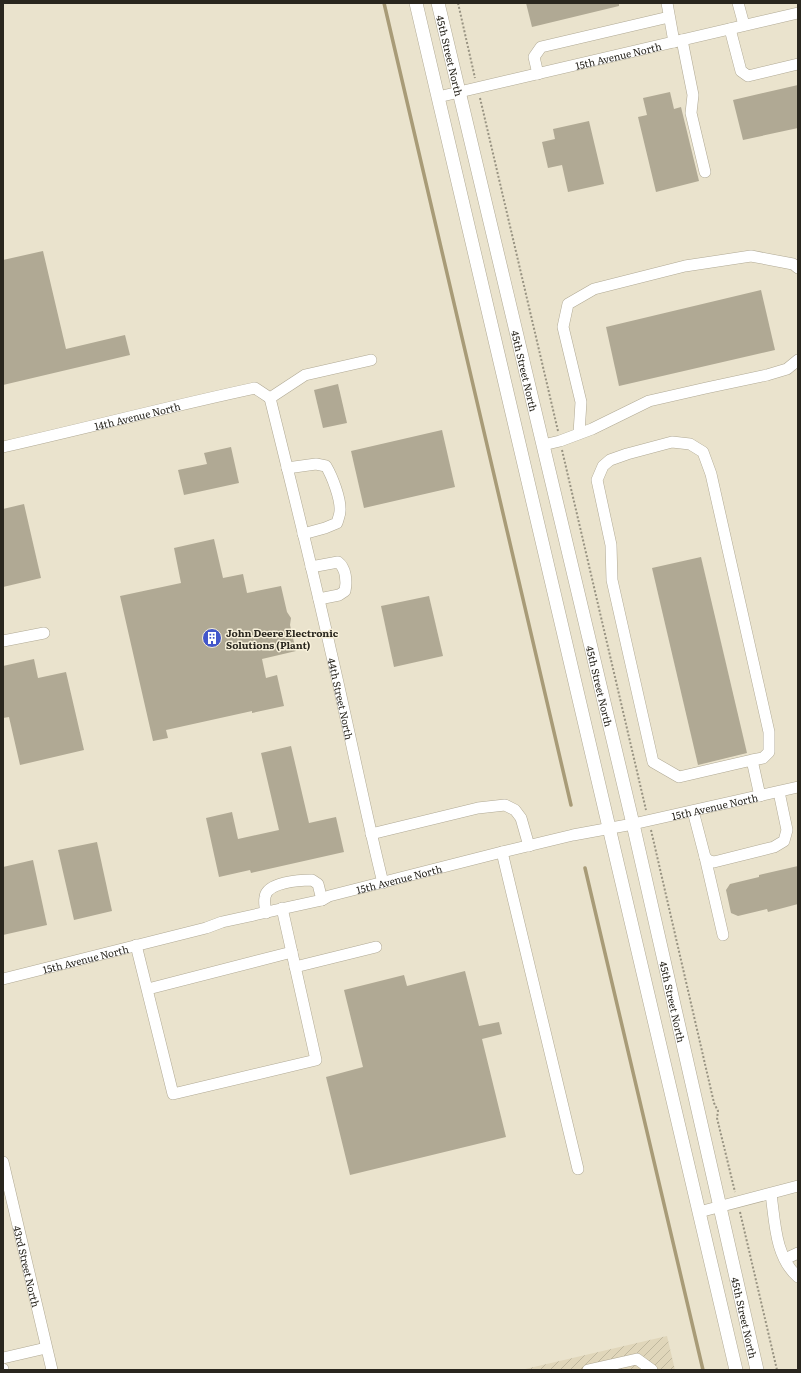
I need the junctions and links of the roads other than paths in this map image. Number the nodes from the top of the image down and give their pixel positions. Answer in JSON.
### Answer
{"nodes":[{"id":1,"x":416,"y":3,"type":"edge"},
{"id":2,"x":438,"y":3,"type":"edge"},
{"id":3,"x":667,"y":3,"type":"edge"},
{"id":4,"x":738,"y":3,"type":"edge"},
{"id":5,"x":798,"y":13,"type":"edge"},
{"id":6,"x":669,"y":17,"type":"junction"},
{"id":7,"x":744,"y":25,"type":"junction"},
{"id":8,"x":730,"y":29,"type":"junction"},
{"id":9,"x":678,"y":41,"type":"junction"},
{"id":10,"x":798,"y":64,"type":"edge"},
{"id":11,"x":538,"y":74,"type":"junction"},
{"id":12,"x":459,"y":92,"type":"junction"},
{"id":13,"x":438,"y":97,"type":"junction"},
{"id":14,"x":705,"y":172,"type":"dead end"},
{"id":15,"x":798,"y":268,"type":"edge"},
{"id":16,"x":371,"y":360,"type":"dead end"},
{"id":17,"x":798,"y":360,"type":"edge"},
{"id":18,"x":270,"y":398,"type":"junction"},
{"id":19,"x":580,"y":433,"type":"junction"},
{"id":20,"x":543,"y":445,"type":"junction"},
{"id":21,"x":3,"y":447,"type":"edge"},
{"id":22,"x":287,"y":468,"type":"junction"},
{"id":23,"x":303,"y":534,"type":"junction"},
{"id":24,"x":311,"y":566,"type":"junction"},
{"id":25,"x":319,"y":599,"type":"junction"},
{"id":26,"x":44,"y":633,"type":"dead end"},
{"id":27,"x":3,"y":641,"type":"edge"},
{"id":28,"x":752,"y":760,"type":"junction"},
{"id":29,"x":798,"y":787,"type":"edge"},
{"id":30,"x":778,"y":792,"type":"junction"},
{"id":31,"x":760,"y":796,"type":"junction"},
{"id":32,"x":693,"y":811,"type":"junction"},
{"id":33,"x":632,"y":824,"type":"junction"},
{"id":34,"x":609,"y":828,"type":"junction"},
{"id":35,"x":370,"y":834,"type":"junction"},
{"id":36,"x":529,"y":846,"type":"junction"},
{"id":37,"x":502,"y":852,"type":"junction"},
{"id":38,"x":705,"y":857,"type":"junction"},
{"id":39,"x":382,"y":883,"type":"junction"},
{"id":40,"x":322,"y":900,"type":"junction"},
{"id":41,"x":282,"y":908,"type":"junction"},
{"id":42,"x":266,"y":913,"type":"junction"},
{"id":43,"x":724,"y":935,"type":"dead end"},
{"id":44,"x":136,"y":945,"type":"junction"},
{"id":45,"x":376,"y":947,"type":"dead end"},
{"id":46,"x":292,"y":952,"type":"junction"},
{"id":47,"x":295,"y":966,"type":"junction"},
{"id":48,"x":3,"y":979,"type":"edge"},
{"id":49,"x":148,"y":989,"type":"junction"},
{"id":50,"x":3,"y":1162,"type":"edge"},
{"id":51,"x":578,"y":1169,"type":"dead end"},
{"id":52,"x":798,"y":1186,"type":"edge"},
{"id":53,"x":771,"y":1194,"type":"junction"},
{"id":54,"x":720,"y":1207,"type":"junction"},
{"id":55,"x":699,"y":1212,"type":"junction"},
{"id":56,"x":798,"y":1253,"type":"edge"},
{"id":57,"x":785,"y":1259,"type":"junction"},
{"id":58,"x":798,"y":1277,"type":"edge"},
{"id":59,"x":46,"y":1348,"type":"junction"},
{"id":60,"x":3,"y":1358,"type":"edge"},
{"id":61,"x":52,"y":1370,"type":"edge"},
{"id":62,"x":588,"y":1370,"type":"edge"},
{"id":63,"x":652,"y":1370,"type":"edge"},
{"id":64,"x":736,"y":1370,"type":"edge"},
{"id":65,"x":757,"y":1370,"type":"edge"}],
"edges":[{"from":1,"to":13,"type":"main road","name":"45th Street North"},
{"from":2,"to":12,"type":"main road","name":"45th Street North"},
{"from":3,"to":6,"type":"street"},
{"from":4,"to":7,"type":"street"},
{"from":5,"to":7,"type":"street","name":"15th Avenue North"},
{"from":6,"to":9,"type":"street"},
{"from":6,"to":11,"type":"street"},
{"from":7,"to":8,"type":"street","name":"15th Avenue North"},
{"from":8,"to":9,"type":"street","name":"15th Avenue North"},
{"from":8,"to":10,"type":"street"},
{"from":9,"to":11,"type":"street","name":"15th Avenue North"},
{"from":9,"to":14,"type":"street"},
{"from":11,"to":12,"type":"street","name":"15th Avenue North"},
{"from":12,"to":13,"type":"street","name":"15th Avenue North"},
{"from":12,"to":20,"type":"main road","name":"45th Street North"},
{"from":13,"to":34,"type":"main road","name":"45th Street North"},
{"from":15,"to":19,"type":"street"},
{"from":16,"to":18,"type":"street"},
{"from":17,"to":19,"type":"street"},
{"from":18,"to":21,"type":"street","name":"14th Avenue North"},
{"from":18,"to":22,"type":"street","name":"44th Street North"},
{"from":19,"to":20,"type":"street"},
{"from":20,"to":33,"type":"main road","name":"45th Street North"},
{"from":22,"to":23,"type":"street","name":"44th Street North"},
{"from":22,"to":23,"type":"street"},
{"from":23,"to":24,"type":"street","name":"44th Street North"},
{"from":24,"to":25,"type":"street","name":"44th Street North"},
{"from":24,"to":25,"type":"street"},
{"from":25,"to":35,"type":"street","name":"44th Street North"},
{"from":26,"to":27,"type":"street"},
{"from":28,"to":28,"type":"street"},
{"from":28,"to":31,"type":"street"},
{"from":29,"to":30,"type":"street","name":"15th Avenue North"},
{"from":30,"to":31,"type":"street","name":"15th Avenue North"},
{"from":30,"to":38,"type":"street"},
{"from":31,"to":32,"type":"street","name":"15th Avenue North"},
{"from":32,"to":33,"type":"street","name":"15th Avenue North"},
{"from":32,"to":38,"type":"street"},
{"from":33,"to":34,"type":"street","name":"15th Avenue North"},
{"from":33,"to":54,"type":"main road","name":"45th Street North"},
{"from":34,"to":36,"type":"street","name":"15th Avenue North"},
{"from":34,"to":55,"type":"main road","name":"45th Street North"},
{"from":35,"to":36,"type":"street"},
{"from":35,"to":39,"type":"street","name":"44th Street North"},
{"from":36,"to":37,"type":"street","name":"15th Avenue North"},
{"from":37,"to":39,"type":"street","name":"15th Avenue North"},
{"from":37,"to":51,"type":"street"},
{"from":38,"to":43,"type":"street"},
{"from":39,"to":40,"type":"street","name":"15th Avenue North"},
{"from":40,"to":41,"type":"street","name":"15th Avenue North"},
{"from":40,"to":42,"type":"street"},
{"from":41,"to":42,"type":"street","name":"15th Avenue North"},
{"from":41,"to":46,"type":"street"},
{"from":42,"to":44,"type":"street","name":"15th Avenue North"},
{"from":44,"to":48,"type":"street","name":"15th Avenue North"},
{"from":44,"to":49,"type":"street"},
{"from":45,"to":47,"type":"street"},
{"from":46,"to":47,"type":"street"},
{"from":46,"to":49,"type":"street"},
{"from":47,"to":49,"type":"street"},
{"from":50,"to":59,"type":"street","name":"43rd Street North"},
{"from":52,"to":53,"type":"street"},
{"from":53,"to":54,"type":"street"},
{"from":53,"to":57,"type":"street"},
{"from":54,"to":55,"type":"street"},
{"from":54,"to":65,"type":"main road","name":"45th Street North"},
{"from":55,"to":64,"type":"main road","name":"45th Street North"},
{"from":56,"to":57,"type":"street"},
{"from":57,"to":58,"type":"street"},
{"from":59,"to":60,"type":"street"},
{"from":59,"to":61,"type":"street","name":"43rd Street North"},
{"from":62,"to":63,"type":"street"}]}
